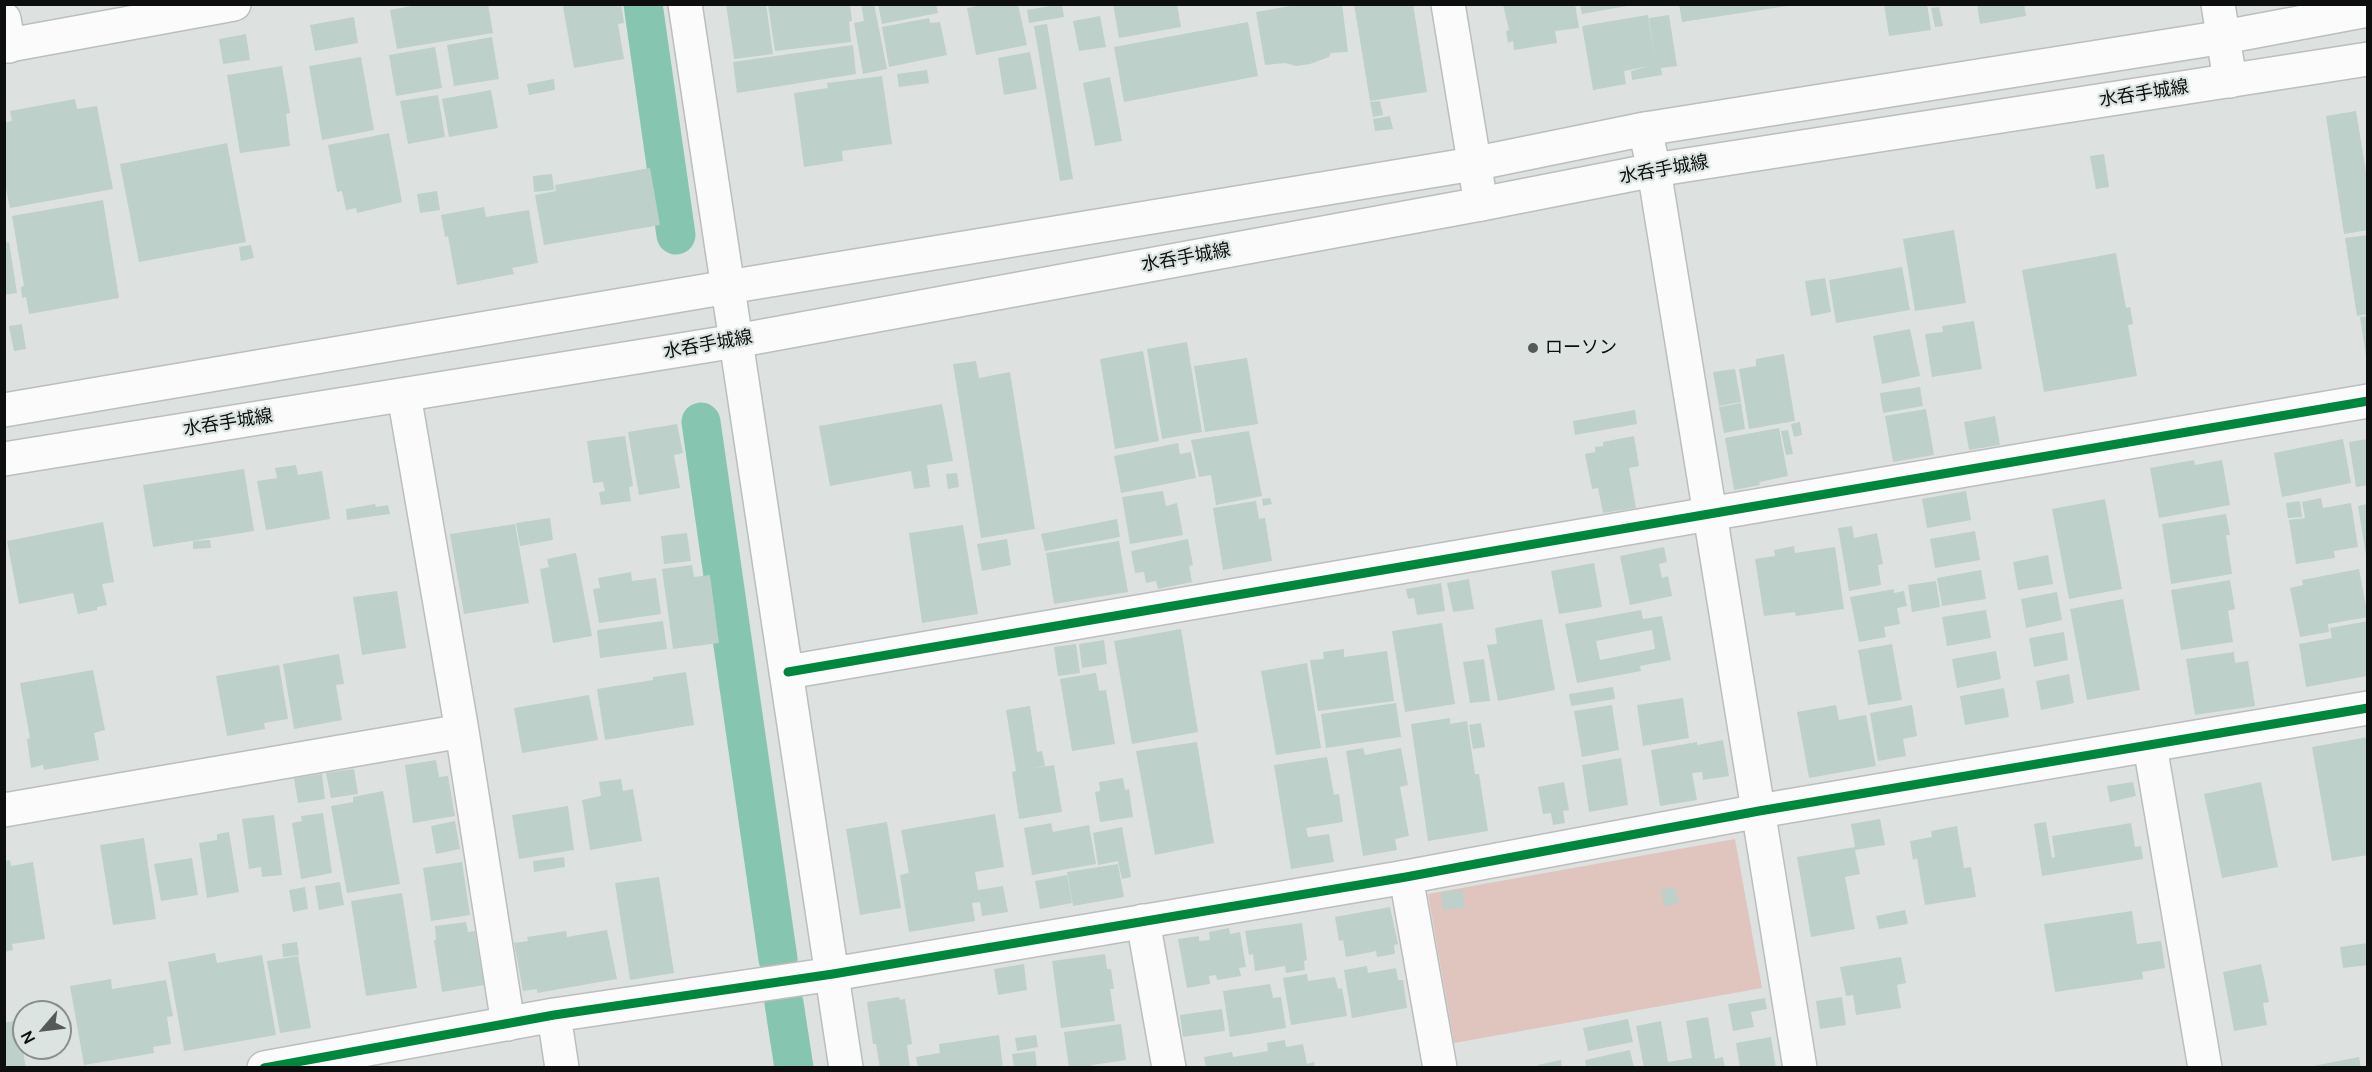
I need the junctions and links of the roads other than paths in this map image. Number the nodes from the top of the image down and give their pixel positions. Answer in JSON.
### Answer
{"nodes":[{"id":1,"x":234,"y":4,"type":"edge"},
{"id":2,"x":685,"y":4,"type":"edge"},
{"id":3,"x":1448,"y":4,"type":"edge"},
{"id":4,"x":2218,"y":4,"type":"edge"},
{"id":5,"x":2367,"y":10,"type":"edge"},
{"id":6,"x":6,"y":37,"type":"edge"},
{"id":7,"x":2224,"y":37,"type":"junction"},
{"id":8,"x":2367,"y":59,"type":"edge"},
{"id":9,"x":2230,"y":81,"type":"junction"},
{"id":10,"x":1645,"y":129,"type":"junction"},
{"id":11,"x":1473,"y":164,"type":"junction"},
{"id":12,"x":1654,"y":170,"type":"junction"},
{"id":13,"x":1481,"y":204,"type":"junction"},
{"id":14,"x":728,"y":287,"type":"junction"},
{"id":15,"x":736,"y":341,"type":"junction"},
{"id":16,"x":404,"y":395,"type":"junction"},
{"id":17,"x":2367,"y":401,"type":"edge"},
{"id":18,"x":4,"y":410,"type":"edge"},
{"id":19,"x":4,"y":459,"type":"edge"},
{"id":20,"x":1710,"y":515,"type":"junction"},
{"id":21,"x":788,"y":672,"type":"junction"},
{"id":22,"x":2367,"y":708,"type":"edge"},
{"id":23,"x":462,"y":731,"type":"junction"},
{"id":24,"x":2150,"y":746,"type":"junction"},
{"id":25,"x":4,"y":810,"type":"edge"},
{"id":26,"x":1759,"y":811,"type":"junction"},
{"id":27,"x":1406,"y":877,"type":"junction"},
{"id":28,"x":1143,"y":921,"type":"junction"},
{"id":29,"x":833,"y":974,"type":"junction"},
{"id":30,"x":554,"y":1015,"type":"junction"},
{"id":31,"x":508,"y":1024,"type":"junction"},
{"id":32,"x":264,"y":1068,"type":"edge"},
{"id":33,"x":562,"y":1068,"type":"edge"},
{"id":34,"x":846,"y":1068,"type":"edge"},
{"id":35,"x":1169,"y":1068,"type":"edge"},
{"id":36,"x":1440,"y":1068,"type":"edge"},
{"id":37,"x":1800,"y":1068,"type":"edge"},
{"id":38,"x":2205,"y":1068,"type":"edge"}],
"edges":[{"from":1,"to":6,"type":"street"},
{"from":2,"to":14,"type":"street"},
{"from":3,"to":11,"type":"street"},
{"from":4,"to":7,"type":"street"},
{"from":5,"to":7,"type":"street"},
{"from":7,"to":9,"type":"street"},
{"from":7,"to":10,"type":"street"},
{"from":8,"to":9,"type":"street","name":"水呑手城線"},
{"from":9,"to":12,"type":"street","name":"水呑手城線"},
{"from":10,"to":11,"type":"street"},
{"from":10,"to":12,"type":"street"},
{"from":11,"to":13,"type":"street"},
{"from":11,"to":14,"type":"street"},
{"from":12,"to":13,"type":"street","name":"水呑手城線"},
{"from":12,"to":20,"type":"street"},
{"from":13,"to":15,"type":"street","name":"水呑手城線"},
{"from":14,"to":15,"type":"street"},
{"from":14,"to":18,"type":"street"},
{"from":15,"to":16,"type":"street","name":"水呑手城線"},
{"from":15,"to":21,"type":"street"},
{"from":16,"to":19,"type":"street","name":"水呑手城線"},
{"from":16,"to":23,"type":"street"},
{"from":17,"to":20,"type":"street"},
{"from":20,"to":21,"type":"street"},
{"from":20,"to":26,"type":"street"},
{"from":21,"to":29,"type":"street"},
{"from":22,"to":24,"type":"street"},
{"from":23,"to":25,"type":"street"},
{"from":23,"to":31,"type":"street"},
{"from":24,"to":26,"type":"street"},
{"from":24,"to":38,"type":"street"},
{"from":26,"to":27,"type":"street"},
{"from":26,"to":37,"type":"street"},
{"from":27,"to":28,"type":"street"},
{"from":27,"to":36,"type":"street"},
{"from":28,"to":29,"type":"street"},
{"from":28,"to":35,"type":"street"},
{"from":29,"to":30,"type":"street"},
{"from":29,"to":34,"type":"street"},
{"from":30,"to":31,"type":"street"},
{"from":30,"to":33,"type":"street"},
{"from":31,"to":32,"type":"street"}]}
